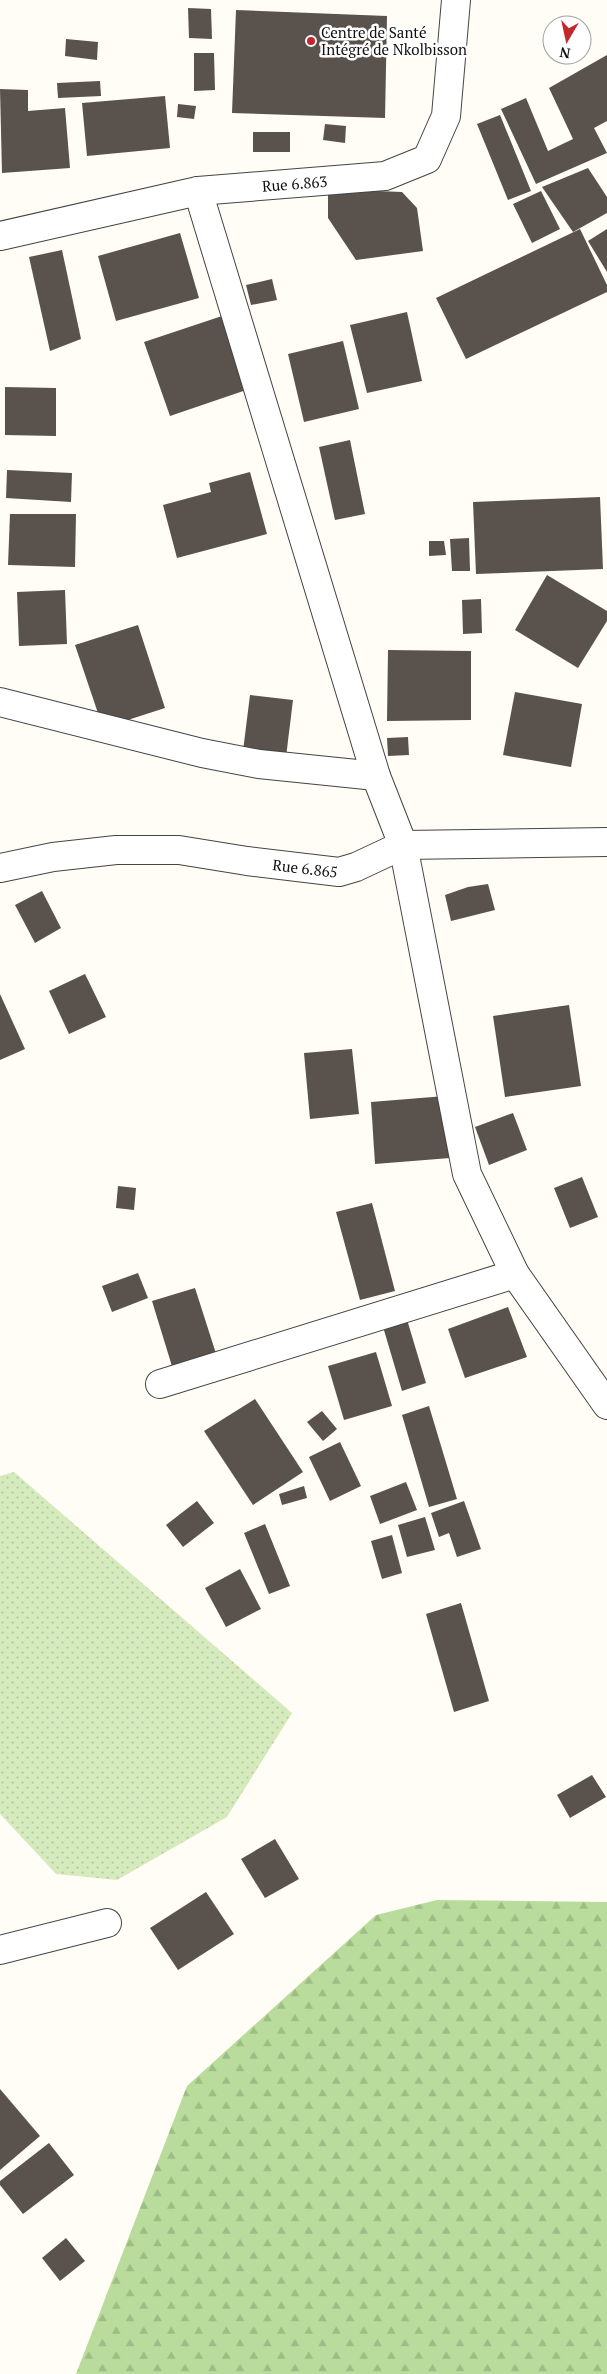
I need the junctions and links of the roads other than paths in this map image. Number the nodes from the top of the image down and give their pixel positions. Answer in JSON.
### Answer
{"nodes":[{"id":1,"x":456,"y":0,"type":"edge"},
{"id":2,"x":198,"y":191,"type":"junction"},
{"id":3,"x":0,"y":236,"type":"edge"},
{"id":4,"x":0,"y":702,"type":"edge"},
{"id":5,"x":376,"y":776,"type":"junction"},
{"id":6,"x":607,"y":842,"type":"edge"},
{"id":7,"x":403,"y":845,"type":"junction"},
{"id":8,"x":0,"y":868,"type":"edge"},
{"id":9,"x":515,"y":1274,"type":"junction"},
{"id":10,"x":160,"y":1384,"type":"dead end"},
{"id":11,"x":607,"y":1405,"type":"edge"},
{"id":12,"x":107,"y":1923,"type":"dead end"},
{"id":13,"x":0,"y":1950,"type":"edge"}],
"edges":[{"from":1,"to":2,"type":"street","name":"Rue 6.863"},
{"from":2,"to":3,"type":"street","name":"Rue 6.863"},
{"from":2,"to":5,"type":"street"},
{"from":4,"to":5,"type":"street"},
{"from":5,"to":7,"type":"street"},
{"from":6,"to":7,"type":"street","name":"Rue 6.865"},
{"from":7,"to":8,"type":"street","name":"Rue 6.865"},
{"from":7,"to":9,"type":"street"},
{"from":9,"to":10,"type":"street"},
{"from":9,"to":11,"type":"street"},
{"from":12,"to":13,"type":"street"}]}
